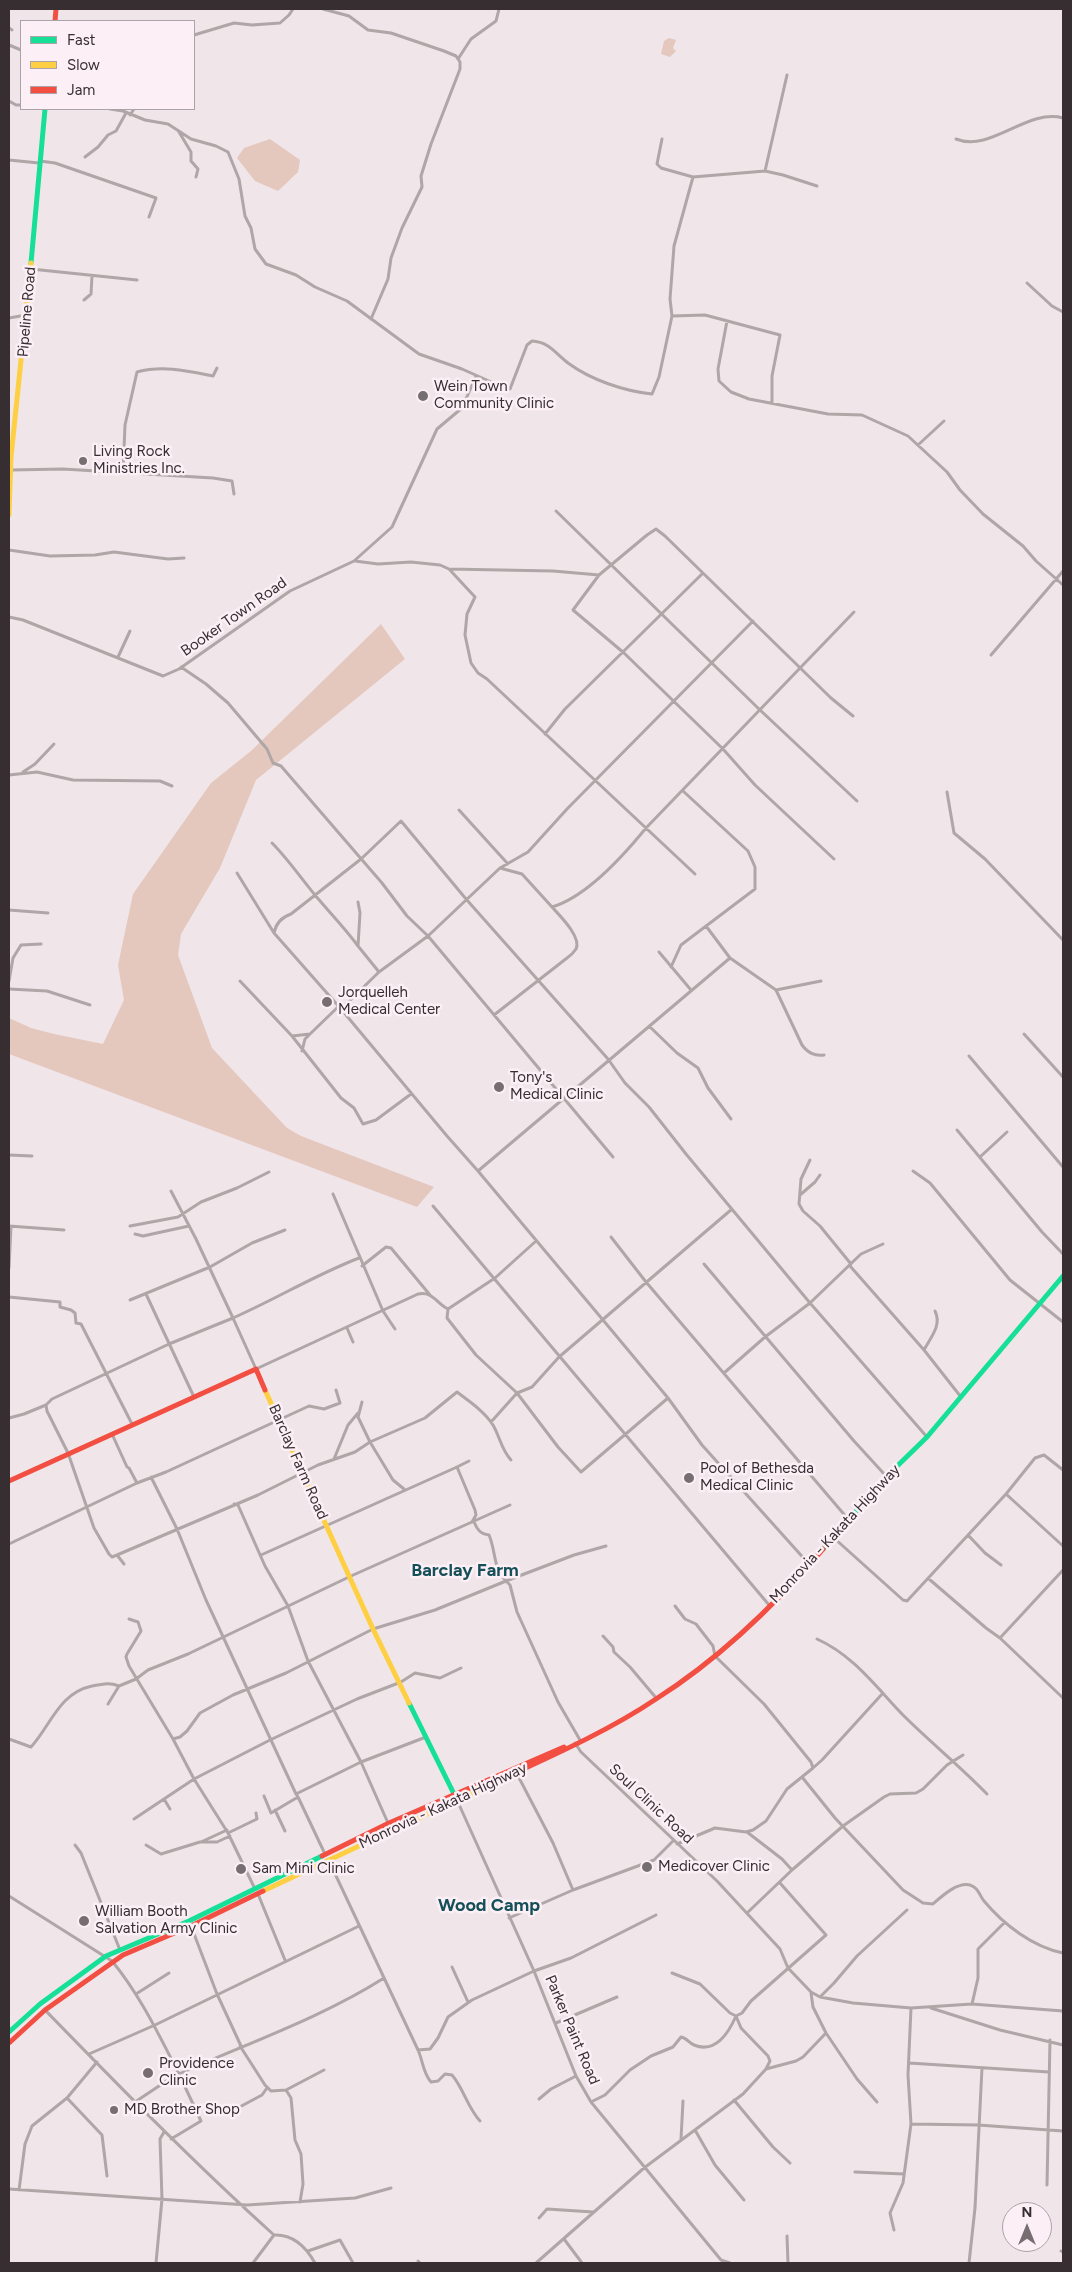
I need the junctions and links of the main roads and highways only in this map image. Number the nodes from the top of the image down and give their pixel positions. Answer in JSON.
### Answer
{"nodes":[{"id":1,"x":44,"y":110,"type":"edge"},
{"id":2,"x":10,"y":456,"type":"edge"},
{"id":3,"x":9,"y":515,"type":"edge"},
{"id":4,"x":1063,"y":1276,"type":"edge"},
{"id":5,"x":9,"y":1481,"type":"edge"},
{"id":6,"x":568,"y":1746,"type":"junction"},
{"id":7,"x":456,"y":1796,"type":"junction"},
{"id":8,"x":256,"y":1892,"type":"junction"},
{"id":9,"x":9,"y":2032,"type":"edge"},
{"id":10,"x":9,"y":2043,"type":"edge"}],
"edges":[{"from":1,"to":2,"type":"main road","name":"Pipeline Road"},
{"from":2,"to":3,"type":"main road","name":"Pipeline Road"},
{"from":4,"to":6,"type":"main road","name":"Monrovia - Kakata Highway"},
{"from":5,"to":7,"type":"main road","name":"Barclay Farm Road"},
{"from":6,"to":7,"type":"main road","name":"Monrovia - Kakata Highway"},
{"from":6,"to":7,"type":"main road","name":"Monrovia - Kakata Highway"},
{"from":7,"to":8,"type":"main road","name":"Monrovia - Kakata Highway"},
{"from":7,"to":8,"type":"main road","name":"Monrovia - Kakata Highway"},
{"from":8,"to":9,"type":"main road","name":"Monrovia - Kakata Highway"},
{"from":8,"to":10,"type":"main road","name":"Monrovia - Kakata Highway"}]}
